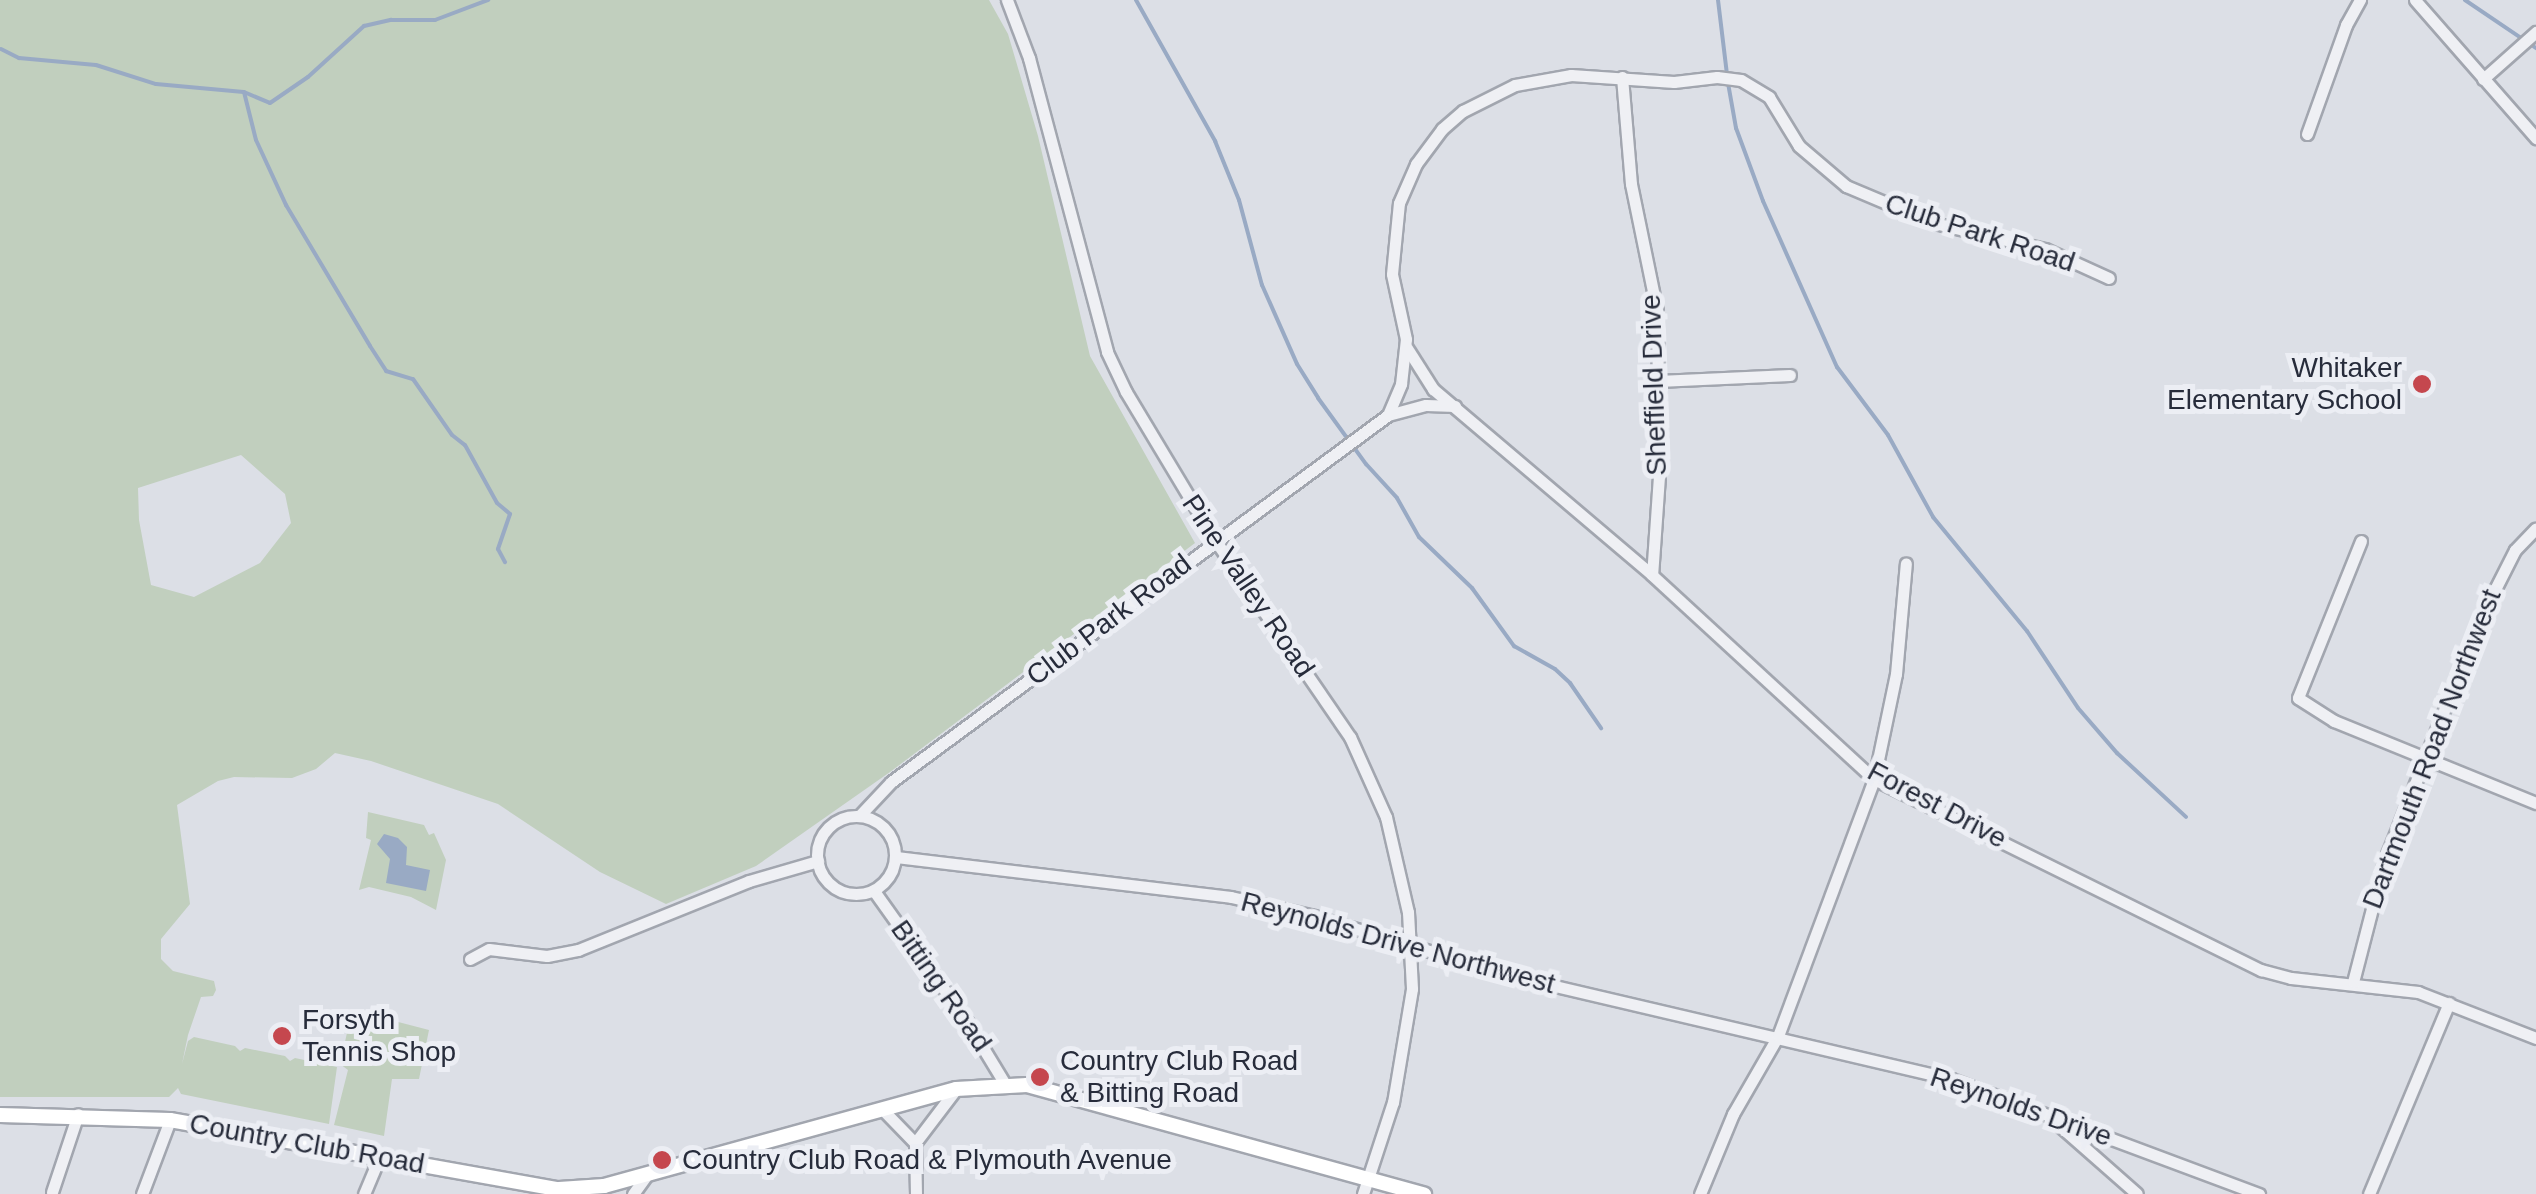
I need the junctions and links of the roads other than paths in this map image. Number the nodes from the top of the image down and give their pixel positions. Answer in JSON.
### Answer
{"nodes":[{"id":1,"x":1006,"y":0,"type":"edge"},
{"id":2,"x":2360,"y":0,"type":"edge"},
{"id":3,"x":2415,"y":0,"type":"edge"},
{"id":4,"x":2536,"y":32,"type":"edge"},
{"id":5,"x":1622,"y":78,"type":"junction"},
{"id":6,"x":2483,"y":79,"type":"junction"},
{"id":7,"x":2306,"y":134,"type":"dead end"},
{"id":8,"x":2536,"y":138,"type":"edge"},
{"id":9,"x":2109,"y":278,"type":"dead end"},
{"id":10,"x":1406,"y":344,"type":"junction"},
{"id":11,"x":1790,"y":374,"type":"dead end"},
{"id":12,"x":1658,"y":382,"type":"junction"},
{"id":13,"x":1455,"y":406,"type":"junction"},
{"id":14,"x":1388,"y":415,"type":"junction"},
{"id":15,"x":2536,"y":528,"type":"edge"},
{"id":16,"x":1215,"y":540,"type":"junction"},
{"id":17,"x":2361,"y":542,"type":"dead end"},
{"id":18,"x":1906,"y":564,"type":"dead end"},
{"id":19,"x":1652,"y":575,"type":"junction"},
{"id":20,"x":2424,"y":758,"type":"junction"},
{"id":21,"x":1874,"y":779,"type":"junction"},
{"id":22,"x":2536,"y":803,"type":"edge"},
{"id":23,"x":860,"y":816,"type":"junction"},
{"id":24,"x":896,"y":857,"type":"junction"},
{"id":25,"x":818,"y":861,"type":"junction"},
{"id":26,"x":874,"y":891,"type":"junction"},
{"id":27,"x":1412,"y":947,"type":"junction"},
{"id":28,"x":467,"y":960,"type":"dead end"},
{"id":29,"x":2353,"y":982,"type":"junction"},
{"id":30,"x":2449,"y":1003,"type":"junction"},
{"id":31,"x":1778,"y":1036,"type":"junction"},
{"id":32,"x":2536,"y":1038,"type":"edge"},
{"id":33,"x":1005,"y":1084,"type":"junction"},
{"id":34,"x":956,"y":1090,"type":"junction"},
{"id":35,"x":883,"y":1110,"type":"junction"},
{"id":36,"x":2044,"y":1113,"type":"junction"},
{"id":37,"x":78,"y":1114,"type":"junction"},
{"id":38,"x":0,"y":1115,"type":"edge"},
{"id":39,"x":170,"y":1120,"type":"junction"},
{"id":40,"x":915,"y":1143,"type":"junction"},
{"id":41,"x":380,"y":1156,"type":"junction"},
{"id":42,"x":647,"y":1175,"type":"junction"},
{"id":43,"x":1368,"y":1178,"type":"junction"},
{"id":44,"x":52,"y":1192,"type":"edge"},
{"id":45,"x":142,"y":1194,"type":"edge"},
{"id":46,"x":364,"y":1194,"type":"edge"},
{"id":47,"x":633,"y":1194,"type":"edge"},
{"id":48,"x":916,"y":1194,"type":"edge"},
{"id":49,"x":1362,"y":1194,"type":"edge"},
{"id":50,"x":1424,"y":1194,"type":"edge"},
{"id":51,"x":1700,"y":1194,"type":"edge"},
{"id":52,"x":2137,"y":1194,"type":"edge"},
{"id":53,"x":2259,"y":1194,"type":"edge"},
{"id":54,"x":2369,"y":1194,"type":"edge"}],
"edges":[{"from":1,"to":16,"type":"street","name":"Pine Valley Road"},
{"from":2,"to":7,"type":"street"},
{"from":3,"to":6,"type":"street"},
{"from":4,"to":6,"type":"street"},
{"from":5,"to":9,"type":"street","name":"Club Park Road"},
{"from":5,"to":10,"type":"street","name":"Club Park Road"},
{"from":5,"to":12,"type":"street","name":"Sheffield Drive"},
{"from":6,"to":8,"type":"street"},
{"from":10,"to":13,"type":"street","name":"Forest Drive"},
{"from":10,"to":14,"type":"street","name":"Club Park Road"},
{"from":11,"to":12,"type":"street"},
{"from":12,"to":19,"type":"street","name":"Sheffield Drive"},
{"from":13,"to":14,"type":"street"},
{"from":13,"to":19,"type":"street","name":"Forest Drive"},
{"from":14,"to":16,"type":"street","name":"Club Park Road"},
{"from":15,"to":20,"type":"street","name":"Dartmouth Road Northwest"},
{"from":16,"to":23,"type":"street","name":"Club Park Road"},
{"from":16,"to":27,"type":"street","name":"Pine Valley Road"},
{"from":17,"to":20,"type":"street"},
{"from":18,"to":21,"type":"street"},
{"from":19,"to":21,"type":"street","name":"Forest Drive"},
{"from":20,"to":22,"type":"street"},
{"from":20,"to":29,"type":"street","name":"Dartmouth Road Northwest"},
{"from":21,"to":29,"type":"street","name":"Forest Drive"},
{"from":21,"to":31,"type":"street"},
{"from":23,"to":24,"type":"street"},
{"from":23,"to":25,"type":"street"},
{"from":24,"to":26,"type":"street"},
{"from":24,"to":27,"type":"street","name":"Reynolds Drive Northwest"},
{"from":25,"to":26,"type":"street"},
{"from":25,"to":28,"type":"street"},
{"from":26,"to":33,"type":"street","name":"Bitting Road"},
{"from":27,"to":31,"type":"street","name":"Reynolds Drive Northwest"},
{"from":27,"to":43,"type":"street","name":"Pine Valley Road"},
{"from":29,"to":30,"type":"street","name":"Forest Drive"},
{"from":30,"to":32,"type":"street","name":"Forest Drive"},
{"from":30,"to":54,"type":"street"},
{"from":31,"to":36,"type":"street","name":"Reynolds Drive"},
{"from":31,"to":51,"type":"street"},
{"from":33,"to":34,"type":"main road","name":"Country Club Road"},
{"from":33,"to":43,"type":"main road","name":"Country Club Road"},
{"from":34,"to":35,"type":"main road","name":"Country Club Road"},
{"from":34,"to":40,"type":"street","name":"Bitting Road"},
{"from":35,"to":40,"type":"street"},
{"from":35,"to":42,"type":"main road","name":"Country Club Road"},
{"from":36,"to":52,"type":"street"},
{"from":36,"to":53,"type":"street","name":"Reynolds Drive"},
{"from":37,"to":38,"type":"main road","name":"Country Club Road"},
{"from":37,"to":39,"type":"main road","name":"Country Club Road"},
{"from":37,"to":44,"type":"street"},
{"from":39,"to":41,"type":"main road","name":"Country Club Road"},
{"from":39,"to":45,"type":"street"},
{"from":40,"to":48,"type":"street"},
{"from":41,"to":42,"type":"main road","name":"Country Club Road"},
{"from":41,"to":46,"type":"street"},
{"from":42,"to":47,"type":"street"},
{"from":43,"to":49,"type":"street","name":"Pine Valley Road"},
{"from":43,"to":50,"type":"main road","name":"Country Club Road"}]}
